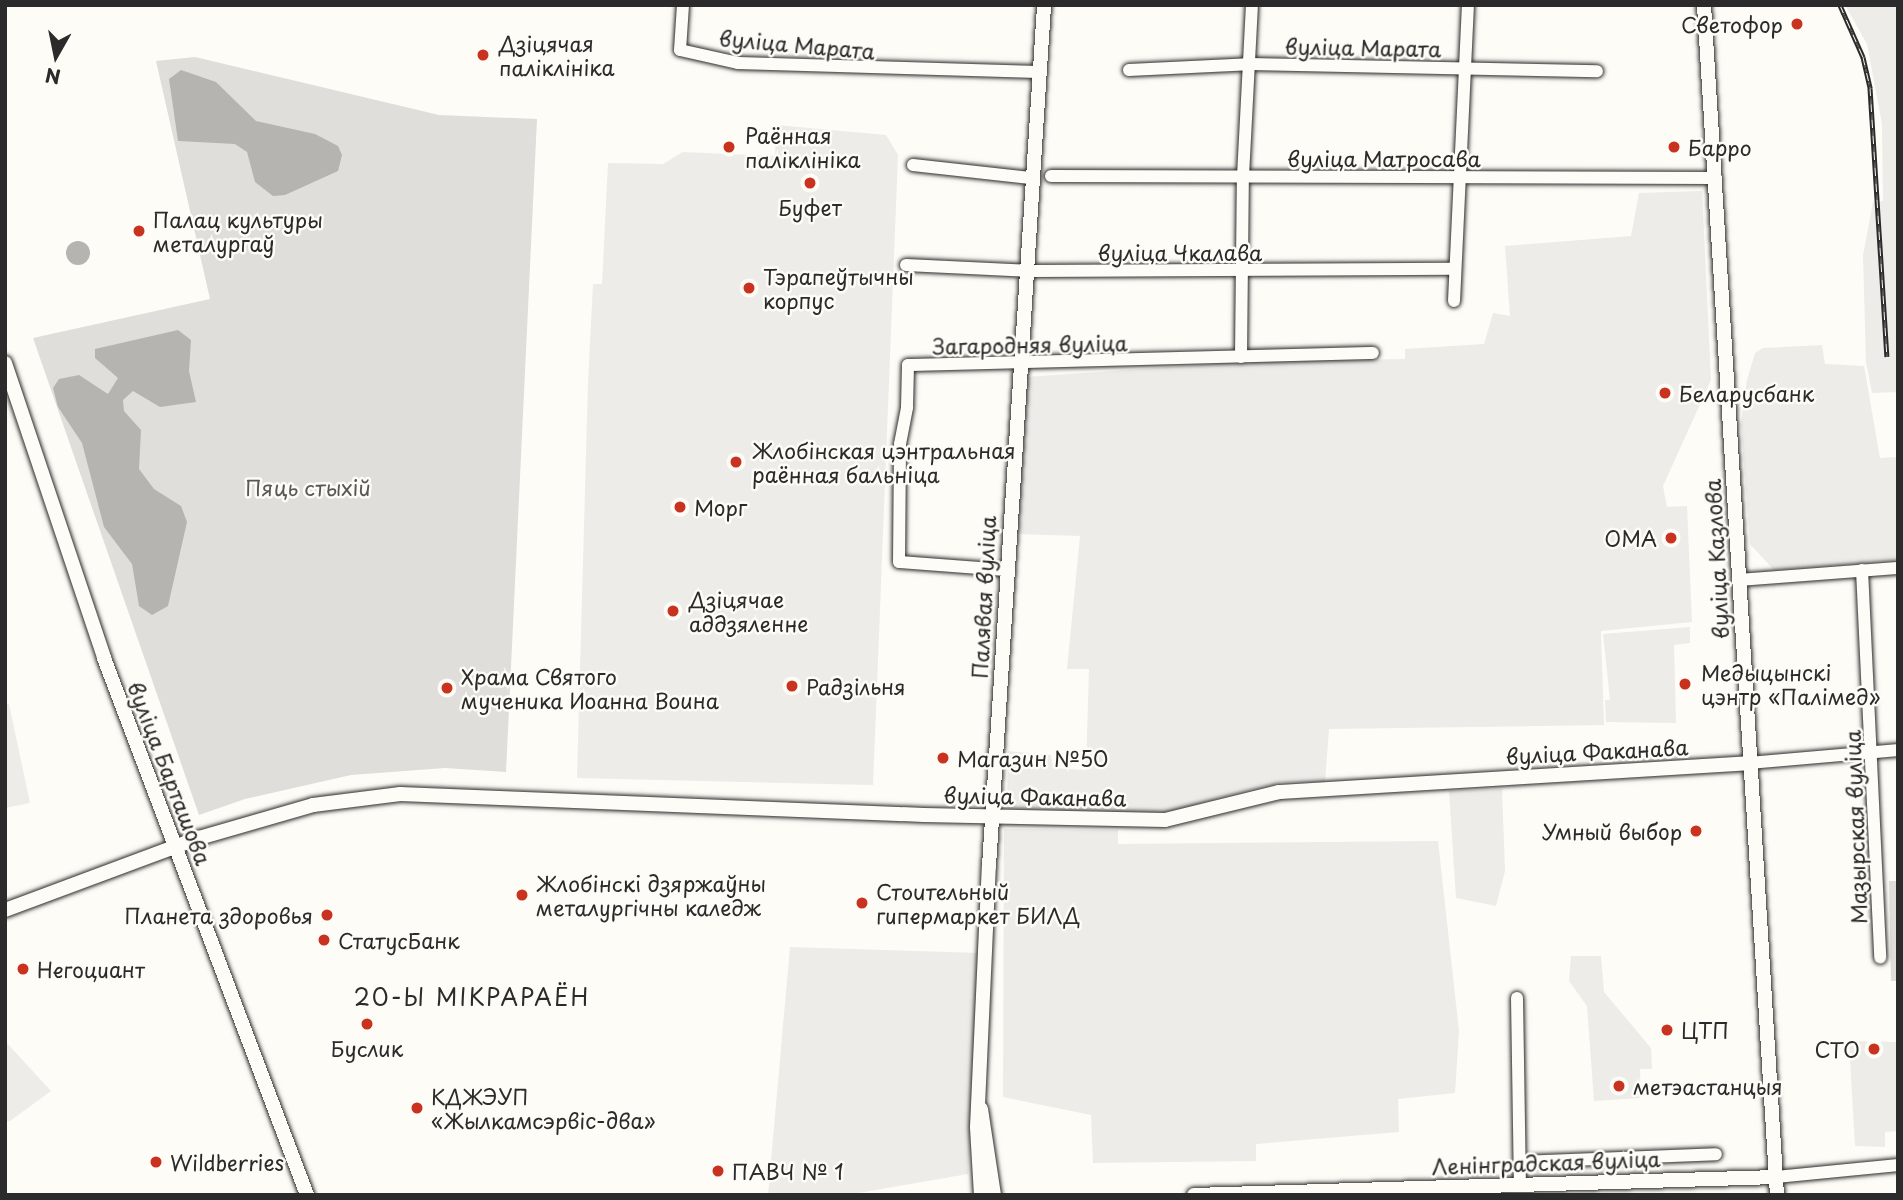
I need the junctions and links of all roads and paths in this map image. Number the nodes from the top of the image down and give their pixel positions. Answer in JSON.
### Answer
{"nodes":[{"id":1,"x":683,"y":5,"type":"edge"},
{"id":2,"x":1044,"y":5,"type":"edge"},
{"id":3,"x":1252,"y":5,"type":"edge"},
{"id":4,"x":1468,"y":5,"type":"edge"},
{"id":5,"x":1704,"y":5,"type":"edge"},
{"id":6,"x":1250,"y":64,"type":"junction"},
{"id":7,"x":1466,"y":68,"type":"junction"},
{"id":8,"x":1129,"y":70,"type":"dead end"},
{"id":9,"x":1597,"y":71,"type":"dead end"},
{"id":10,"x":1038,"y":72,"type":"junction"},
{"id":11,"x":913,"y":165,"type":"dead end"},
{"id":12,"x":1051,"y":176,"type":"dead end"},
{"id":13,"x":1243,"y":176,"type":"junction"},
{"id":14,"x":1458,"y":177,"type":"junction"},
{"id":15,"x":1030,"y":178,"type":"junction"},
{"id":16,"x":1716,"y":178,"type":"junction"},
{"id":17,"x":906,"y":265,"type":"dead end"},
{"id":18,"x":1454,"y":269,"type":"junction"},
{"id":19,"x":1024,"y":271,"type":"junction"},
{"id":20,"x":1241,"y":271,"type":"junction"},
{"id":21,"x":1454,"y":301,"type":"dead end"},
{"id":22,"x":1373,"y":353,"type":"dead end"},
{"id":23,"x":1241,"y":356,"type":"junction"},
{"id":24,"x":5,"y":363,"type":"edge"},
{"id":25,"x":1018,"y":365,"type":"junction"},
{"id":26,"x":1898,"y":568,"type":"edge"},
{"id":27,"x":1862,"y":569,"type":"junction"},
{"id":28,"x":1006,"y":570,"type":"junction"},
{"id":29,"x":1738,"y":580,"type":"junction"},
{"id":30,"x":1898,"y":750,"type":"edge"},
{"id":31,"x":1872,"y":752,"type":"junction"},
{"id":32,"x":1749,"y":762,"type":"junction"},
{"id":33,"x":992,"y":817,"type":"junction"},
{"id":34,"x":174,"y":847,"type":"junction"},
{"id":35,"x":5,"y":911,"type":"edge"},
{"id":36,"x":1880,"y":958,"type":"dead end"},
{"id":37,"x":1517,"y":998,"type":"dead end"},
{"id":38,"x":981,"y":1107,"type":"junction"},
{"id":39,"x":1716,"y":1154,"type":"dead end"},
{"id":40,"x":1520,"y":1162,"type":"junction"},
{"id":41,"x":1898,"y":1165,"type":"edge"},
{"id":42,"x":1776,"y":1177,"type":"junction"},
{"id":43,"x":1520,"y":1184,"type":"junction"},
{"id":44,"x":307,"y":1195,"type":"edge"},
{"id":45,"x":981,"y":1195,"type":"edge"},
{"id":46,"x":994,"y":1195,"type":"edge"},
{"id":47,"x":1194,"y":1195,"type":"edge"},
{"id":48,"x":1777,"y":1195,"type":"edge"}],
"edges":[{"from":1,"to":10,"type":"street","name":"вуліца Марата"},
{"from":2,"to":10,"type":"main road","name":"Палявая вуліца"},
{"from":3,"to":6,"type":"street"},
{"from":4,"to":7,"type":"street"},
{"from":5,"to":16,"type":"main road","name":"вуліца Казлова"},
{"from":6,"to":7,"type":"street","name":"вуліца Марата"},
{"from":6,"to":8,"type":"street","name":"вуліца Марата"},
{"from":6,"to":13,"type":"street"},
{"from":7,"to":9,"type":"street","name":"вуліца Марата"},
{"from":7,"to":14,"type":"street"},
{"from":10,"to":15,"type":"main road","name":"Палявая вуліца"},
{"from":11,"to":15,"type":"street"},
{"from":12,"to":13,"type":"street","name":"вуліца Матросава"},
{"from":13,"to":14,"type":"street","name":"вуліца Матросава"},
{"from":13,"to":20,"type":"street"},
{"from":14,"to":16,"type":"street","name":"вуліца Матросава"},
{"from":14,"to":18,"type":"street"},
{"from":15,"to":19,"type":"main road","name":"Палявая вуліца"},
{"from":16,"to":29,"type":"main road","name":"вуліца Казлова"},
{"from":17,"to":19,"type":"street","name":"вуліца Чкалава"},
{"from":18,"to":20,"type":"street","name":"вуліца Чкалава"},
{"from":18,"to":21,"type":"street"},
{"from":19,"to":20,"type":"street","name":"вуліца Чкалава"},
{"from":19,"to":25,"type":"main road","name":"Палявая вуліца"},
{"from":20,"to":23,"type":"street"},
{"from":22,"to":23,"type":"street","name":"Загародняя вуліца"},
{"from":23,"to":25,"type":"street","name":"Загародняя вуліца"},
{"from":24,"to":34,"type":"main road","name":"вуліца Барташова"},
{"from":25,"to":28,"type":"main road","name":"Палявая вуліца"},
{"from":25,"to":28,"type":"street","name":"Загародняя вуліца"},
{"from":26,"to":27,"type":"street"},
{"from":27,"to":29,"type":"street"},
{"from":27,"to":31,"type":"street","name":"Мазырская вуліца"},
{"from":28,"to":33,"type":"main road","name":"Палявая вуліца"},
{"from":29,"to":32,"type":"main road","name":"вуліца Казлова"},
{"from":30,"to":31,"type":"street","name":"вуліца Факанава"},
{"from":31,"to":32,"type":"street","name":"вуліца Факанава"},
{"from":31,"to":36,"type":"street","name":"Мазырская вуліца"},
{"from":32,"to":33,"type":"main road","name":"вуліца Факанава"},
{"from":32,"to":42,"type":"main road","name":"вуліца Казлова"},
{"from":33,"to":34,"type":"main road","name":"вуліца Факанава"},
{"from":33,"to":38,"type":"main road","name":"Палявая вуліца"},
{"from":34,"to":35,"type":"main road","name":"вуліца Факанава"},
{"from":34,"to":44,"type":"main road","name":"вуліца Барташова"},
{"from":37,"to":40,"type":"street"},
{"from":38,"to":45,"type":"main road","name":"Палявая вуліца"},
{"from":38,"to":46,"type":"main road","name":"Палявая вуліца"},
{"from":39,"to":40,"type":"street"},
{"from":40,"to":43,"type":"street"},
{"from":41,"to":42,"type":"street","name":"Ленінградская вуліца"},
{"from":42,"to":43,"type":"main road","name":"Ленінградская вуліца"},
{"from":42,"to":48,"type":"main road","name":"вуліца Казлова"},
{"from":43,"to":47,"type":"main road","name":"Ленінградская вуліца"}]}
